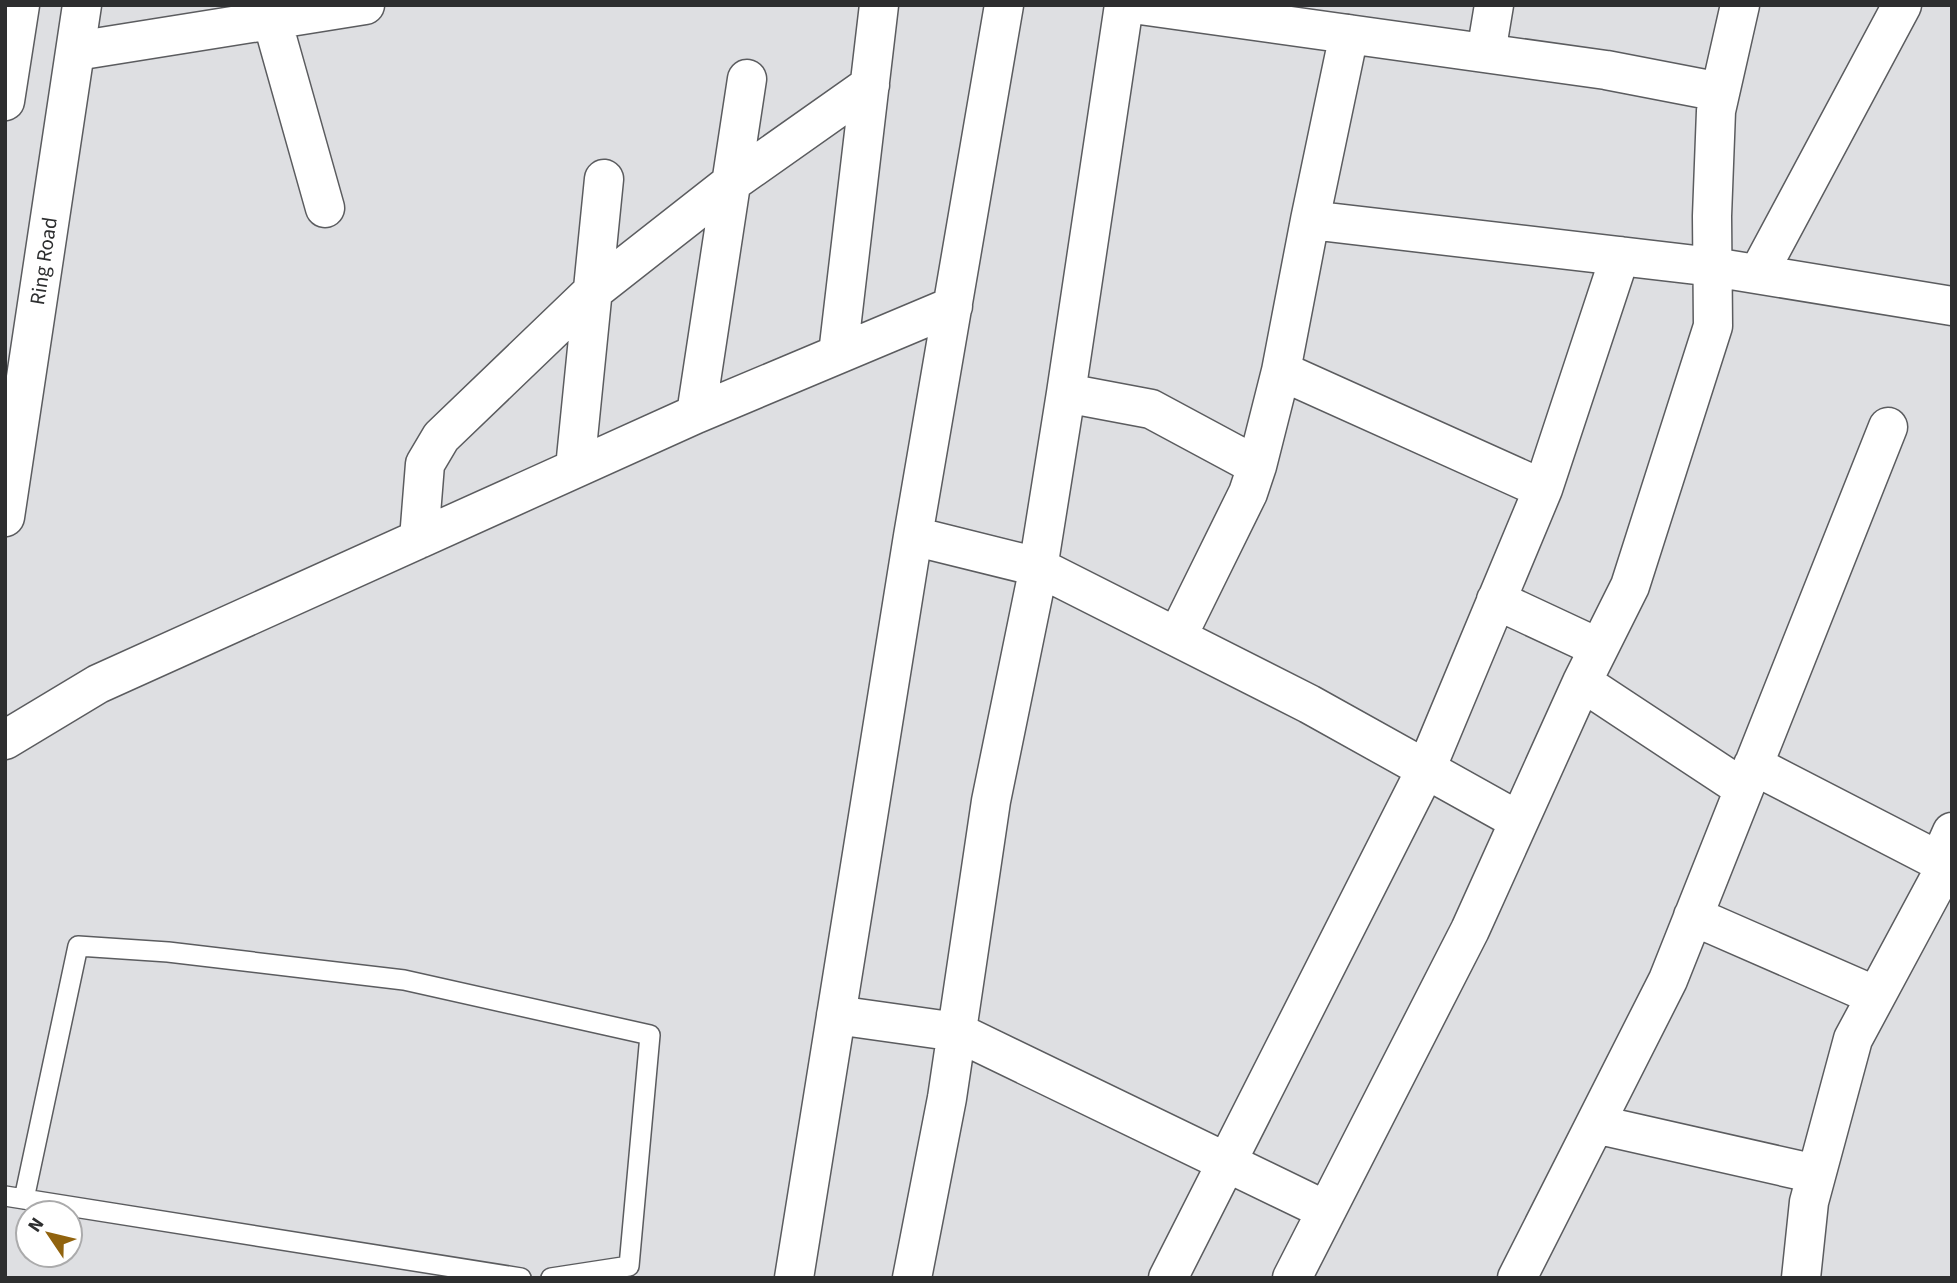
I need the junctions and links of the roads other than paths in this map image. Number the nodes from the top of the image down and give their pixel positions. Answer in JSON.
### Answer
{"nodes":[{"id":1,"x":20,"y":5,"type":"edge"},
{"id":2,"x":82,"y":5,"type":"edge"},
{"id":3,"x":365,"y":5,"type":"edge"},
{"id":4,"x":879,"y":5,"type":"edge"},
{"id":5,"x":1004,"y":5,"type":"edge"},
{"id":6,"x":1124,"y":5,"type":"edge"},
{"id":7,"x":1140,"y":5,"type":"edge"},
{"id":8,"x":1494,"y":5,"type":"edge"},
{"id":9,"x":1740,"y":5,"type":"edge"},
{"id":10,"x":1902,"y":5,"type":"edge"},
{"id":11,"x":272,"y":20,"type":"junction"},
{"id":12,"x":1349,"y":34,"type":"junction"},
{"id":13,"x":76,"y":51,"type":"junction"},
{"id":14,"x":1486,"y":53,"type":"junction"},
{"id":15,"x":747,"y":79,"type":"dead end"},
{"id":16,"x":870,"y":85,"type":"junction"},
{"id":17,"x":1720,"y":92,"type":"junction"},
{"id":18,"x":5,"y":101,"type":"edge"},
{"id":19,"x":604,"y":179,"type":"dead end"},
{"id":20,"x":731,"y":183,"type":"junction"},
{"id":21,"x":325,"y":208,"type":"dead end"},
{"id":22,"x":1310,"y":220,"type":"junction"},
{"id":23,"x":1620,"y":256,"type":"junction"},
{"id":24,"x":1713,"y":267,"type":"junction"},
{"id":25,"x":1758,"y":274,"type":"junction"},
{"id":26,"x":592,"y":292,"type":"junction"},
{"id":27,"x":953,"y":306,"type":"junction"},
{"id":28,"x":1952,"y":306,"type":"edge"},
{"id":29,"x":838,"y":354,"type":"junction"},
{"id":30,"x":1281,"y":371,"type":"junction"},
{"id":31,"x":1066,"y":393,"type":"junction"},
{"id":32,"x":696,"y":414,"type":"junction"},
{"id":33,"x":1888,"y":427,"type":"dead end"},
{"id":34,"x":1257,"y":466,"type":"junction"},
{"id":35,"x":575,"y":468,"type":"junction"},
{"id":36,"x":1543,"y":489,"type":"junction"},
{"id":37,"x":5,"y":517,"type":"edge"},
{"id":38,"x":913,"y":536,"type":"junction"},
{"id":39,"x":419,"y":539,"type":"junction"},
{"id":40,"x":1038,"y":567,"type":"junction"},
{"id":41,"x":1496,"y":600,"type":"junction"},
{"id":42,"x":1177,"y":637,"type":"junction"},
{"id":43,"x":1599,"y":648,"type":"junction"},
{"id":44,"x":1582,"y":682,"type":"junction"},
{"id":45,"x":5,"y":740,"type":"edge"},
{"id":46,"x":1426,"y":769,"type":"junction"},
{"id":47,"x":1748,"y":777,"type":"junction"},
{"id":48,"x":1519,"y":821,"type":"junction"},
{"id":49,"x":1947,"y":857,"type":"edge"},
{"id":50,"x":1693,"y":916,"type":"junction"},
{"id":51,"x":1876,"y":996,"type":"junction"},
{"id":52,"x":835,"y":1015,"type":"junction"},
{"id":53,"x":957,"y":1032,"type":"junction"},
{"id":54,"x":1595,"y":1124,"type":"junction"},
{"id":55,"x":1226,"y":1163,"type":"junction"},
{"id":56,"x":1816,"y":1174,"type":"junction"},
{"id":57,"x":15,"y":1197,"type":"edge"},
{"id":58,"x":1325,"y":1210,"type":"junction"},
{"id":59,"x":561,"y":1277,"type":"edge"},
{"id":60,"x":521,"y":1278,"type":"edge"},
{"id":61,"x":794,"y":1278,"type":"edge"},
{"id":62,"x":912,"y":1278,"type":"edge"},
{"id":63,"x":1168,"y":1278,"type":"edge"},
{"id":64,"x":1292,"y":1278,"type":"edge"},
{"id":65,"x":1517,"y":1278,"type":"edge"},
{"id":66,"x":1801,"y":1278,"type":"edge"}],
"edges":[{"from":1,"to":18,"type":"main road"},
{"from":2,"to":13,"type":"main road","name":"Ring Road"},
{"from":3,"to":11,"type":"main road"},
{"from":4,"to":16,"type":"main road"},
{"from":5,"to":27,"type":"main road"},
{"from":6,"to":31,"type":"main road"},
{"from":7,"to":12,"type":"main road"},
{"from":8,"to":14,"type":"main road"},
{"from":9,"to":17,"type":"main road"},
{"from":10,"to":25,"type":"main road"},
{"from":11,"to":13,"type":"main road"},
{"from":11,"to":21,"type":"main road"},
{"from":12,"to":14,"type":"main road"},
{"from":12,"to":22,"type":"main road"},
{"from":13,"to":37,"type":"main road","name":"Ring Road"},
{"from":14,"to":17,"type":"main road"},
{"from":15,"to":20,"type":"main road"},
{"from":16,"to":20,"type":"main road"},
{"from":16,"to":29,"type":"main road"},
{"from":17,"to":24,"type":"main road"},
{"from":19,"to":26,"type":"main road"},
{"from":20,"to":26,"type":"main road"},
{"from":20,"to":32,"type":"main road"},
{"from":22,"to":23,"type":"main road"},
{"from":22,"to":30,"type":"main road"},
{"from":23,"to":24,"type":"main road"},
{"from":23,"to":36,"type":"main road"},
{"from":24,"to":25,"type":"main road"},
{"from":24,"to":43,"type":"main road"},
{"from":25,"to":28,"type":"main road"},
{"from":26,"to":35,"type":"main road"},
{"from":26,"to":39,"type":"main road"},
{"from":27,"to":29,"type":"main road"},
{"from":27,"to":38,"type":"main road"},
{"from":29,"to":32,"type":"main road"},
{"from":30,"to":34,"type":"main road"},
{"from":30,"to":36,"type":"main road"},
{"from":31,"to":34,"type":"main road"},
{"from":31,"to":40,"type":"main road"},
{"from":32,"to":35,"type":"main road"},
{"from":33,"to":47,"type":"main road"},
{"from":34,"to":42,"type":"main road"},
{"from":35,"to":39,"type":"main road"},
{"from":36,"to":41,"type":"main road"},
{"from":38,"to":40,"type":"main road"},
{"from":38,"to":52,"type":"main road"},
{"from":39,"to":45,"type":"main road"},
{"from":40,"to":42,"type":"main road"},
{"from":40,"to":53,"type":"main road"},
{"from":41,"to":43,"type":"main road"},
{"from":41,"to":46,"type":"main road"},
{"from":42,"to":46,"type":"main road"},
{"from":43,"to":44,"type":"main road"},
{"from":44,"to":47,"type":"main road"},
{"from":44,"to":48,"type":"main road"},
{"from":46,"to":48,"type":"main road"},
{"from":46,"to":55,"type":"main road"},
{"from":47,"to":49,"type":"main road"},
{"from":47,"to":50,"type":"main road"},
{"from":48,"to":58,"type":"main road"},
{"from":49,"to":51,"type":"main road"},
{"from":50,"to":51,"type":"main road"},
{"from":50,"to":54,"type":"main road"},
{"from":51,"to":56,"type":"main road"},
{"from":52,"to":53,"type":"main road"},
{"from":52,"to":61,"type":"main road"},
{"from":53,"to":55,"type":"main road"},
{"from":53,"to":62,"type":"main road"},
{"from":54,"to":56,"type":"main road"},
{"from":54,"to":65,"type":"main road"},
{"from":55,"to":58,"type":"main road"},
{"from":55,"to":63,"type":"main road"},
{"from":56,"to":66,"type":"main road"},
{"from":57,"to":59,"type":"lane"},
{"from":57,"to":60,"type":"lane"},
{"from":58,"to":64,"type":"main road"}]}
